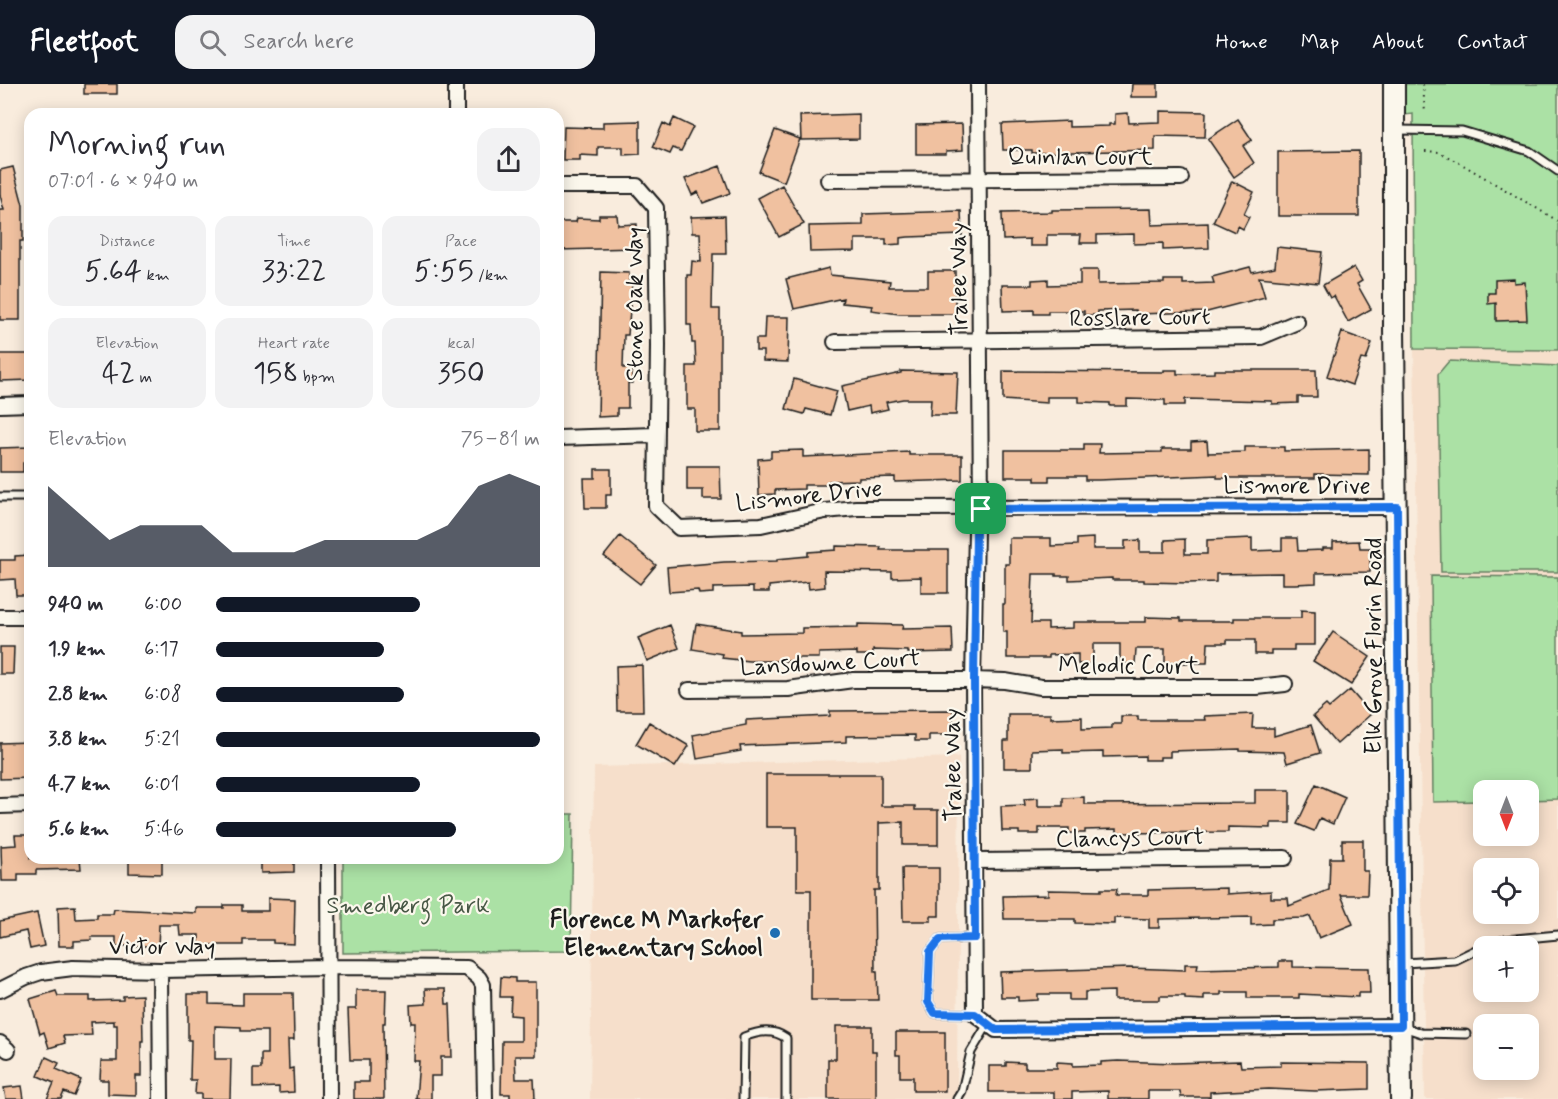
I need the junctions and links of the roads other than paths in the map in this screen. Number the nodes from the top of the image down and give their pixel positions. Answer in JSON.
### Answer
{"nodes":[{"id":1,"x":456,"y":84,"type":"edge"},
{"id":2,"x":978,"y":84,"type":"edge"},
{"id":3,"x":1394,"y":84,"type":"edge"},
{"id":4,"x":456,"y":108,"type":"edge"},
{"id":5,"x":1394,"y":130,"type":"junction"},
{"id":6,"x":1558,"y":171,"type":"edge"},
{"id":7,"x":1181,"y":178,"type":"dead end"},
{"id":8,"x":980,"y":179,"type":"junction"},
{"id":9,"x":828,"y":180,"type":"dead end"},
{"id":10,"x":564,"y":186,"type":"edge"},
{"id":11,"x":1297,"y":322,"type":"dead end"},
{"id":12,"x":981,"y":341,"type":"junction"},
{"id":13,"x":835,"y":342,"type":"dead end"},
{"id":14,"x":24,"y":404,"type":"edge"},
{"id":15,"x":0,"y":405,"type":"edge"},
{"id":16,"x":656,"y":435,"type":"junction"},
{"id":17,"x":564,"y":438,"type":"edge"},
{"id":18,"x":0,"y":497,"type":"edge"},
{"id":19,"x":24,"y":497,"type":"edge"},
{"id":20,"x":1397,"y":507,"type":"junction"},
{"id":21,"x":981,"y":509,"type":"junction"},
{"id":22,"x":0,"y":617,"type":"edge"},
{"id":23,"x":24,"y":617,"type":"edge"},
{"id":24,"x":974,"y":680,"type":"junction"},
{"id":25,"x":1286,"y":684,"type":"dead end"},
{"id":26,"x":688,"y":690,"type":"dead end"},
{"id":27,"x":24,"y":805,"type":"edge"},
{"id":28,"x":0,"y":806,"type":"edge"},
{"id":29,"x":1285,"y":858,"type":"dead end"},
{"id":30,"x":975,"y":861,"type":"junction"},
{"id":31,"x":328,"y":864,"type":"edge"},
{"id":32,"x":1558,"y":935,"type":"edge"},
{"id":33,"x":975,"y":938,"type":"junction"},
{"id":34,"x":1400,"y":963,"type":"junction"},
{"id":35,"x":328,"y":967,"type":"junction"},
{"id":36,"x":160,"y":970,"type":"junction"},
{"id":37,"x":0,"y":990,"type":"edge"},
{"id":38,"x":975,"y":1014,"type":"junction"},
{"id":39,"x":988,"y":1024,"type":"junction"},
{"id":40,"x":1401,"y":1026,"type":"junction"},
{"id":41,"x":1466,"y":1034,"type":"dead end"},
{"id":42,"x":161,"y":1099,"type":"edge"},
{"id":43,"x":329,"y":1099,"type":"edge"},
{"id":44,"x":485,"y":1099,"type":"edge"},
{"id":45,"x":743,"y":1099,"type":"edge"},
{"id":46,"x":786,"y":1099,"type":"edge"},
{"id":47,"x":957,"y":1099,"type":"edge"},
{"id":48,"x":1401,"y":1099,"type":"edge"}],
"edges":[{"from":1,"to":4,"type":"street"},
{"from":2,"to":8,"type":"street","name":"Tralee Way"},
{"from":3,"to":5,"type":"main road","name":"Elk Grove Florin Road"},
{"from":5,"to":6,"type":"lane"},
{"from":5,"to":20,"type":"main road","name":"Elk Grove Florin Road"},
{"from":7,"to":8,"type":"street","name":"Quinlan Court"},
{"from":8,"to":9,"type":"street","name":"Quinlan Court"},
{"from":8,"to":12,"type":"street","name":"Tralee Way"},
{"from":10,"to":16,"type":"street","name":"Stone Oak Way"},
{"from":11,"to":12,"type":"street","name":"Rosslare Court"},
{"from":12,"to":13,"type":"street","name":"Rosslare Court"},
{"from":12,"to":21,"type":"street","name":"Tralee Way"},
{"from":14,"to":15,"type":"street"},
{"from":16,"to":17,"type":"street"},
{"from":16,"to":21,"type":"street","name":"Lismore Drive"},
{"from":18,"to":19,"type":"lane"},
{"from":20,"to":21,"type":"street","name":"Lismore Drive"},
{"from":20,"to":34,"type":"main road","name":"Elk Grove Florin Road"},
{"from":21,"to":24,"type":"street","name":"Tralee Way"},
{"from":22,"to":23,"type":"street"},
{"from":24,"to":25,"type":"street","name":"Melodic Court"},
{"from":24,"to":26,"type":"street","name":"Lansdowne Court"},
{"from":24,"to":30,"type":"street","name":"Tralee Way"},
{"from":27,"to":28,"type":"street"},
{"from":29,"to":30,"type":"street","name":"Clancys Court"},
{"from":30,"to":33,"type":"street","name":"Tralee Way"},
{"from":31,"to":35,"type":"street"},
{"from":32,"to":34,"type":"lane"},
{"from":33,"to":38,"type":"street","name":"Tralee Way"},
{"from":33,"to":38,"type":"lane"},
{"from":34,"to":40,"type":"main road","name":"Elk Grove Florin Road"},
{"from":35,"to":36,"type":"street","name":"Victor Way"},
{"from":35,"to":43,"type":"street"},
{"from":35,"to":44,"type":"street","name":"Victor Way"},
{"from":36,"to":37,"type":"street","name":"Victor Way"},
{"from":36,"to":42,"type":"street"},
{"from":38,"to":39,"type":"street"},
{"from":39,"to":40,"type":"street"},
{"from":39,"to":47,"type":"lane"},
{"from":40,"to":41,"type":"lane"},
{"from":40,"to":48,"type":"main road","name":"Elk Grove Florin Road"},
{"from":45,"to":46,"type":"lane"}]}
